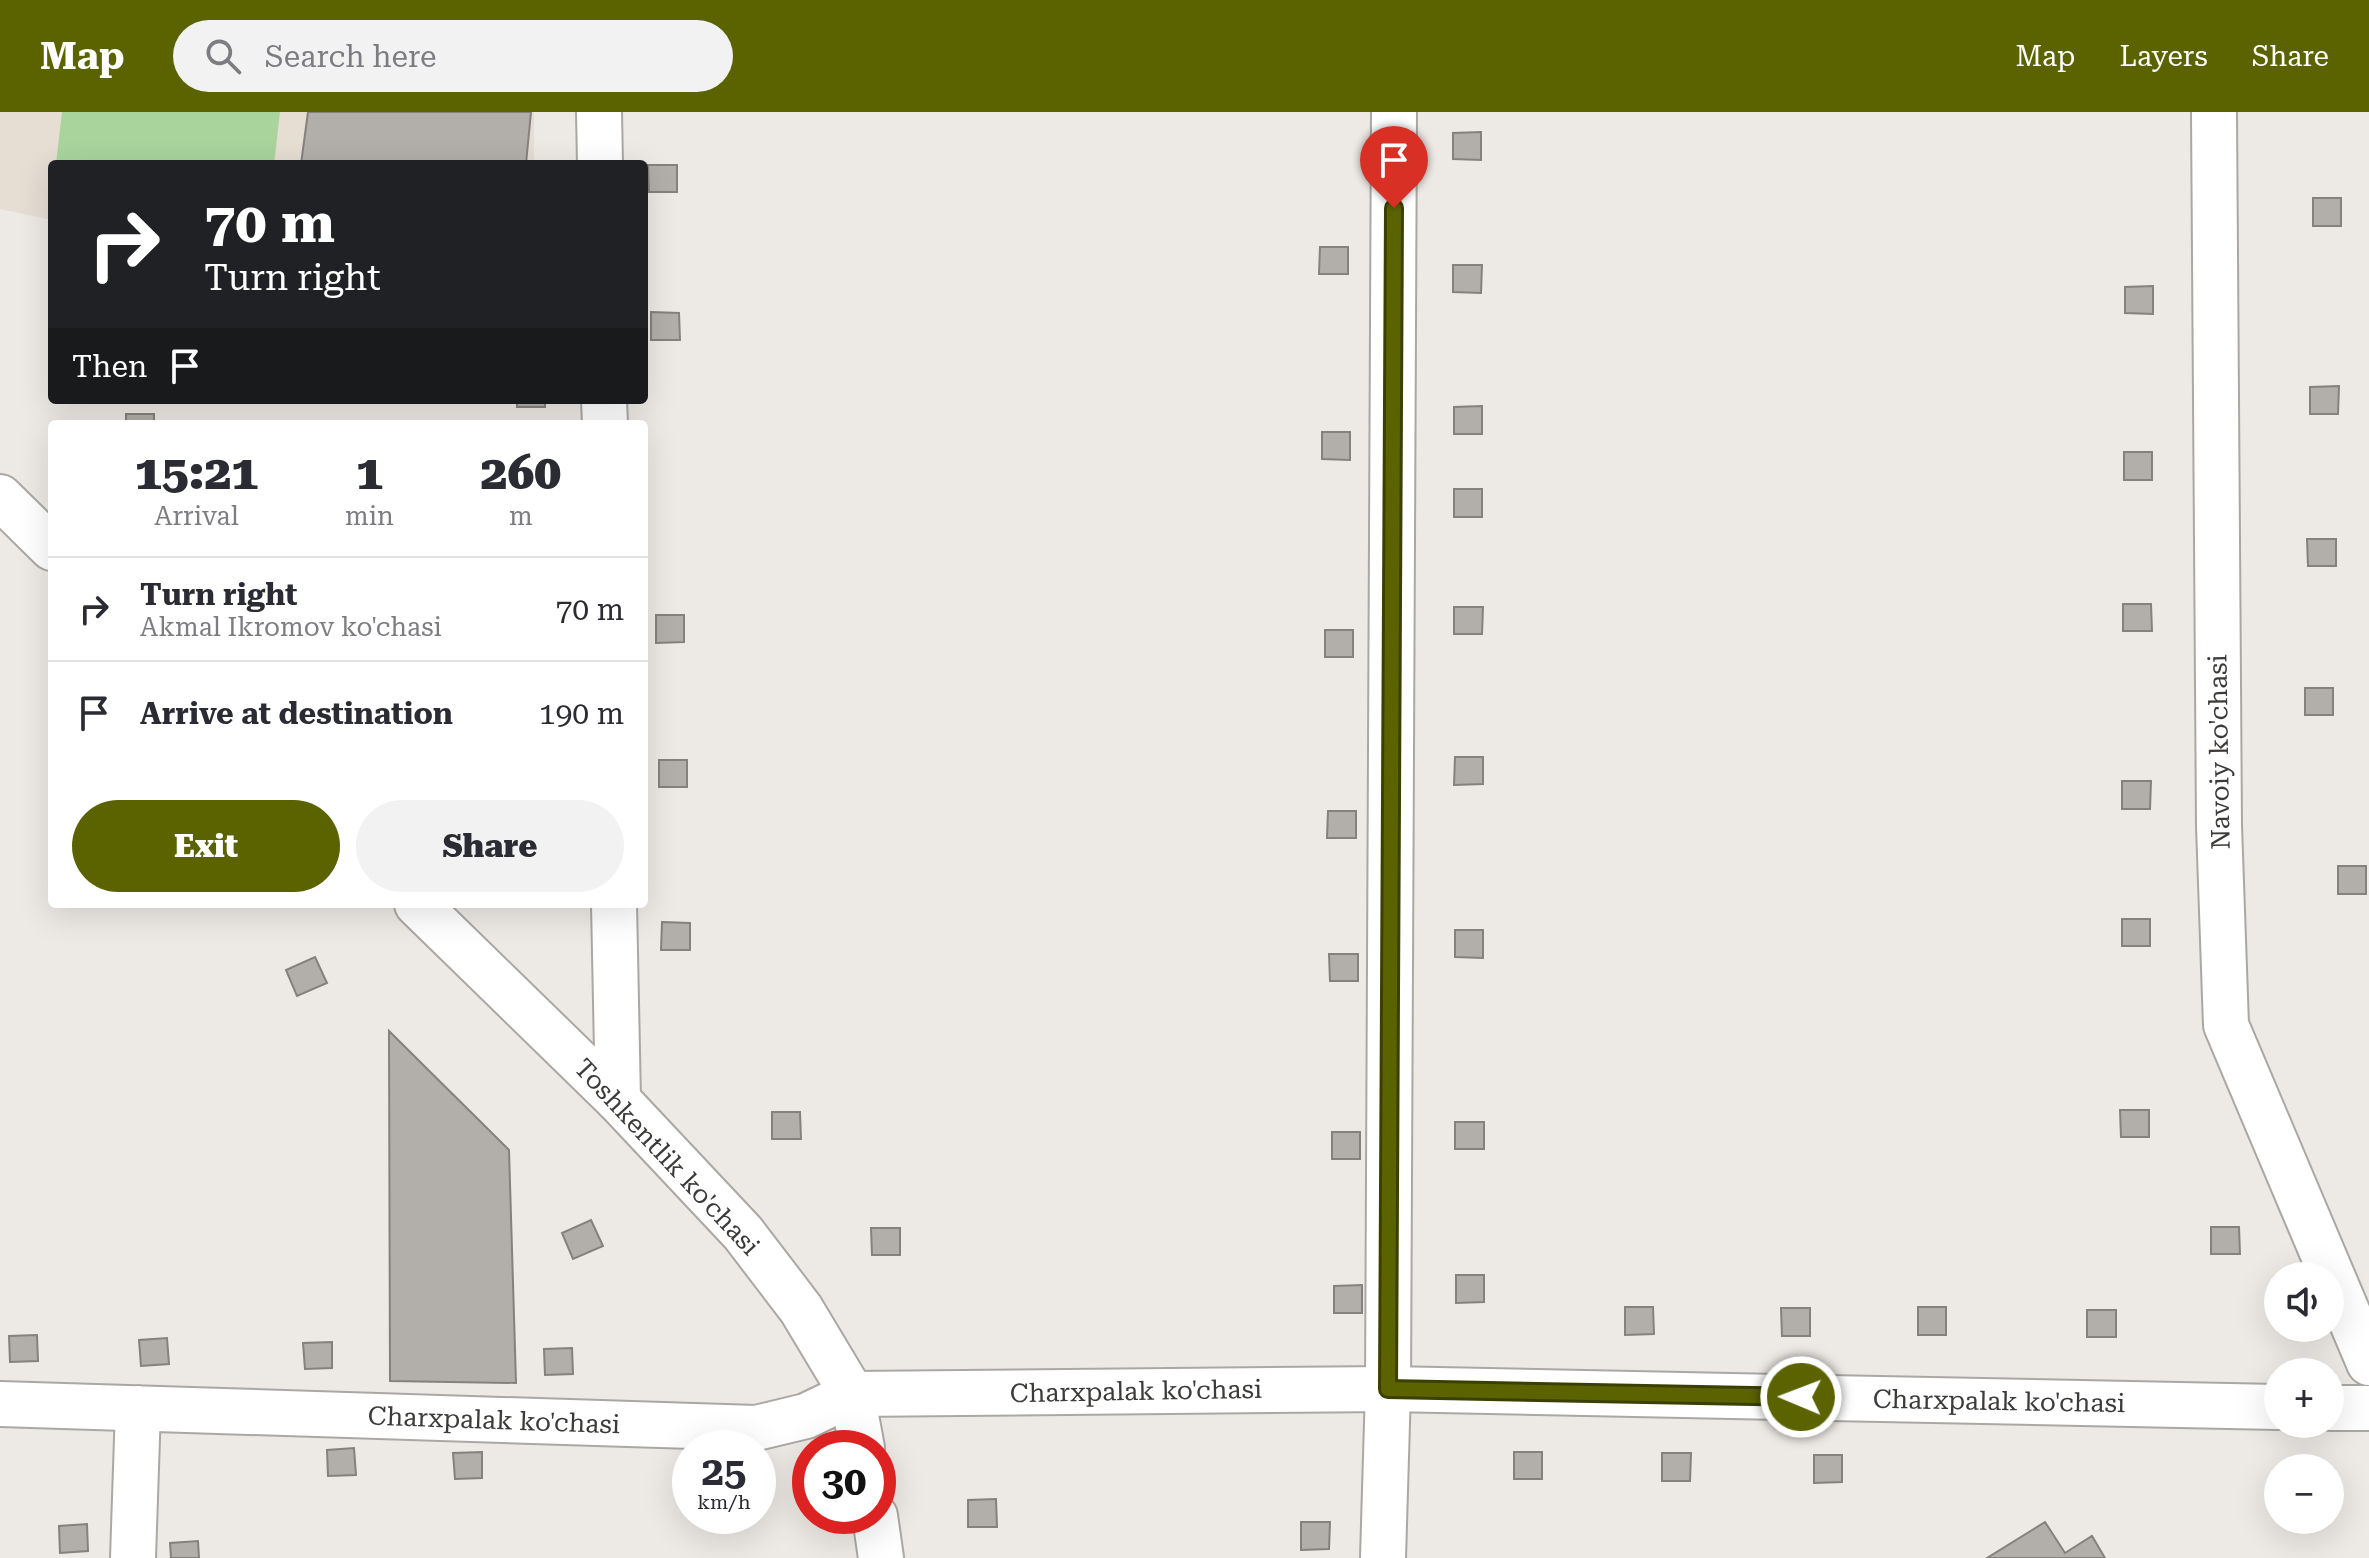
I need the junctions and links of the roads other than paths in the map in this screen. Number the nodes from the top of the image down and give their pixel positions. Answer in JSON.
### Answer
{"nodes":[{"id":1,"x":599,"y":112,"type":"edge"},
{"id":2,"x":1394,"y":112,"type":"edge"},
{"id":3,"x":2214,"y":112,"type":"edge"},
{"id":4,"x":600,"y":160,"type":"edge"},
{"id":5,"x":0,"y":497,"type":"edge"},
{"id":6,"x":48,"y":544,"type":"edge"},
{"id":7,"x":421,"y":908,"type":"edge"},
{"id":8,"x":614,"y":908,"type":"edge"},
{"id":9,"x":618,"y":1100,"type":"junction"},
{"id":10,"x":2369,"y":1363,"type":"edge"},
{"id":11,"x":1388,"y":1389,"type":"junction"},
{"id":12,"x":852,"y":1394,"type":"junction"},
{"id":13,"x":0,"y":1404,"type":"edge"},
{"id":14,"x":2264,"y":1407,"type":"edge"},
{"id":15,"x":138,"y":1408,"type":"junction"},
{"id":16,"x":2344,"y":1408,"type":"edge"},
{"id":17,"x":2369,"y":1408,"type":"edge"},
{"id":18,"x":859,"y":1430,"type":"edge"},
{"id":19,"x":878,"y":1534,"type":"edge"},
{"id":20,"x":133,"y":1558,"type":"edge"},
{"id":21,"x":881,"y":1558,"type":"edge"},
{"id":22,"x":1383,"y":1558,"type":"edge"}],
"edges":[{"from":1,"to":4,"type":"street"},
{"from":2,"to":11,"type":"street"},
{"from":3,"to":10,"type":"street","name":"Navoiy ko'chasi"},
{"from":5,"to":6,"type":"street"},
{"from":7,"to":9,"type":"street","name":"Toshkentlik ko'chasi"},
{"from":8,"to":9,"type":"street"},
{"from":9,"to":12,"type":"street","name":"Toshkentlik ko'chasi"},
{"from":11,"to":12,"type":"street","name":"Charxpalak ko'chasi"},
{"from":11,"to":14,"type":"street","name":"Charxpalak ko'chasi"},
{"from":11,"to":22,"type":"street"},
{"from":12,"to":15,"type":"street","name":"Charxpalak ko'chasi"},
{"from":12,"to":18,"type":"street","name":"Toshkentlik ko'chasi"},
{"from":13,"to":15,"type":"street","name":"Charxpalak ko'chasi"},
{"from":15,"to":20,"type":"street"},
{"from":16,"to":17,"type":"street"},
{"from":19,"to":21,"type":"street"}]}
